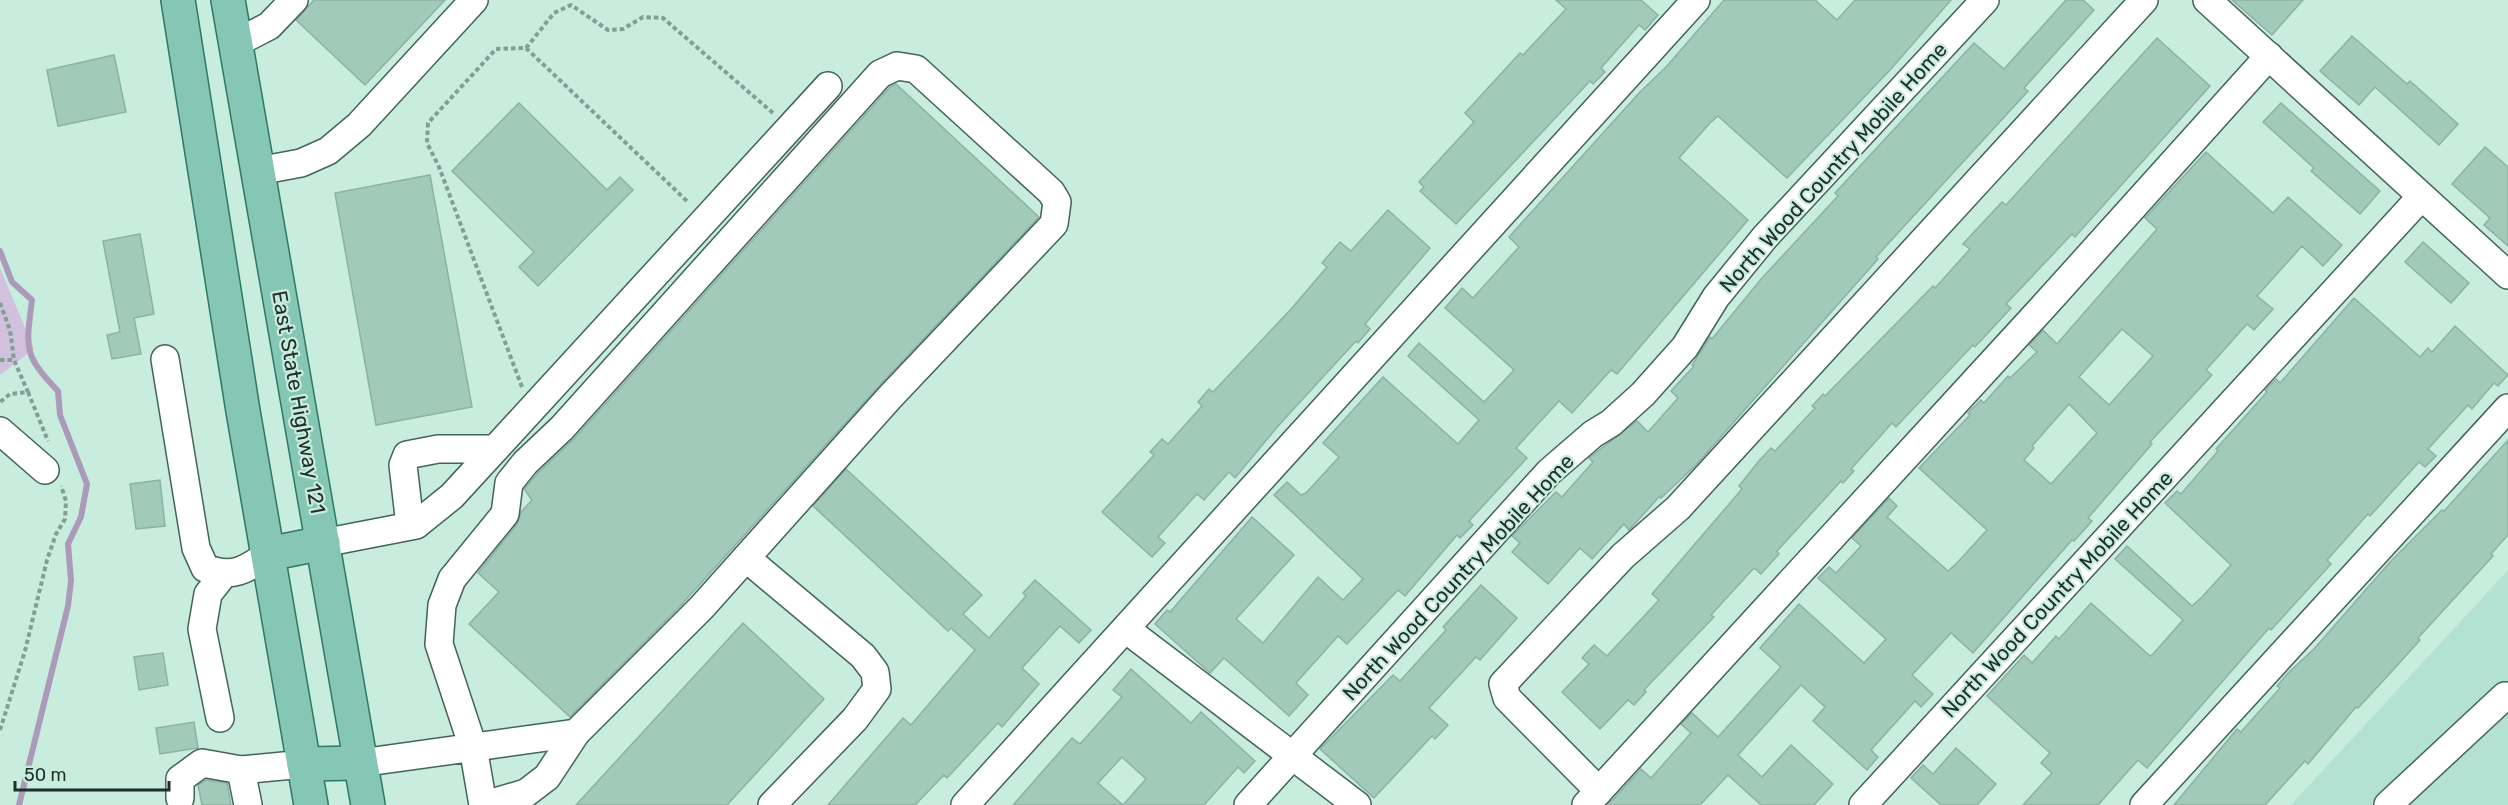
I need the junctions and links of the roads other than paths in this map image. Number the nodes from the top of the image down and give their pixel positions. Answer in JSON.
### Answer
{"nodes":[{"id":1,"x":178,"y":0,"type":"edge"},
{"id":2,"x":228,"y":0,"type":"edge"},
{"id":3,"x":294,"y":0,"type":"edge"},
{"id":4,"x":474,"y":0,"type":"edge"},
{"id":5,"x":1696,"y":0,"type":"edge"},
{"id":6,"x":1985,"y":0,"type":"edge"},
{"id":7,"x":2144,"y":0,"type":"edge"},
{"id":8,"x":2207,"y":0,"type":"edge"},
{"id":9,"x":236,"y":43,"type":"junction"},
{"id":10,"x":2269,"y":56,"type":"junction"},
{"id":11,"x":828,"y":86,"type":"dead end"},
{"id":12,"x":258,"y":171,"type":"junction"},
{"id":13,"x":2421,"y":197,"type":"junction"},
{"id":14,"x":2508,"y":275,"type":"edge"},
{"id":15,"x":165,"y":359,"type":"dead end"},
{"id":16,"x":2508,"y":408,"type":"edge"},
{"id":17,"x":0,"y":431,"type":"edge"},
{"id":18,"x":495,"y":449,"type":"junction"},
{"id":19,"x":51,"y":466,"type":"road end"},
{"id":20,"x":410,"y":525,"type":"junction"},
{"id":21,"x":323,"y":543,"type":"junction"},
{"id":22,"x":268,"y":554,"type":"junction"},
{"id":23,"x":746,"y":558,"type":"junction"},
{"id":24,"x":223,"y":575,"type":"junction"},
{"id":25,"x":1127,"y":630,"type":"junction"},
{"id":26,"x":2507,"y":696,"type":"edge"},
{"id":27,"x":220,"y":718,"type":"dead end"},
{"id":28,"x":576,"y":733,"type":"junction"},
{"id":29,"x":473,"y":747,"type":"junction"},
{"id":30,"x":1293,"y":756,"type":"junction"},
{"id":31,"x":360,"y":763,"type":"junction"},
{"id":32,"x":303,"y":764,"type":"junction"},
{"id":33,"x":241,"y":770,"type":"junction"},
{"id":34,"x":180,"y":798,"type":"dead end"},
{"id":35,"x":1592,"y":798,"type":"edge"},
{"id":36,"x":248,"y":805,"type":"edge"},
{"id":37,"x":311,"y":805,"type":"edge"},
{"id":38,"x":368,"y":805,"type":"edge"},
{"id":39,"x":484,"y":805,"type":"edge"},
{"id":40,"x":772,"y":805,"type":"edge"},
{"id":41,"x":965,"y":805,"type":"edge"},
{"id":42,"x":1248,"y":805,"type":"edge"},
{"id":43,"x":1357,"y":805,"type":"edge"},
{"id":44,"x":1863,"y":805,"type":"edge"},
{"id":45,"x":2144,"y":805,"type":"edge"},
{"id":46,"x":2388,"y":805,"type":"edge"}],
"edges":[{"from":1,"to":22,"type":"main road"},
{"from":2,"to":9,"type":"main road","name":"East State Highway 121"},
{"from":3,"to":9,"type":"street"},
{"from":4,"to":12,"type":"street"},
{"from":5,"to":25,"type":"street"},
{"from":6,"to":30,"type":"street","name":"North Wood Country Mobile Home"},
{"from":7,"to":35,"type":"street"},
{"from":8,"to":10,"type":"street"},
{"from":9,"to":12,"type":"main road","name":"East State Highway 121"},
{"from":10,"to":13,"type":"street"},
{"from":10,"to":35,"type":"street"},
{"from":11,"to":18,"type":"street"},
{"from":12,"to":21,"type":"main road","name":"East State Highway 121"},
{"from":13,"to":14,"type":"street"},
{"from":13,"to":44,"type":"street","name":"North Wood Country Mobile Home"},
{"from":15,"to":24,"type":"street"},
{"from":16,"to":45,"type":"street"},
{"from":17,"to":19,"type":"street"},
{"from":18,"to":20,"type":"street"},
{"from":18,"to":20,"type":"street"},
{"from":20,"to":21,"type":"street"},
{"from":21,"to":22,"type":"main road"},
{"from":21,"to":31,"type":"main road","name":"East State Highway 121"},
{"from":22,"to":24,"type":"street"},
{"from":22,"to":32,"type":"main road"},
{"from":23,"to":28,"type":"street"},
{"from":23,"to":29,"type":"street"},
{"from":23,"to":40,"type":"street"},
{"from":24,"to":27,"type":"street"},
{"from":25,"to":30,"type":"street"},
{"from":25,"to":41,"type":"street"},
{"from":26,"to":46,"type":"street"},
{"from":28,"to":29,"type":"street"},
{"from":28,"to":39,"type":"street"},
{"from":29,"to":31,"type":"street"},
{"from":29,"to":39,"type":"street"},
{"from":30,"to":42,"type":"street","name":"North Wood Country Mobile Home"},
{"from":30,"to":43,"type":"street"},
{"from":31,"to":32,"type":"main road"},
{"from":31,"to":38,"type":"main road","name":"East State Highway 121"},
{"from":32,"to":33,"type":"street"},
{"from":32,"to":37,"type":"main road"},
{"from":33,"to":34,"type":"street"},
{"from":33,"to":36,"type":"street"}]}
